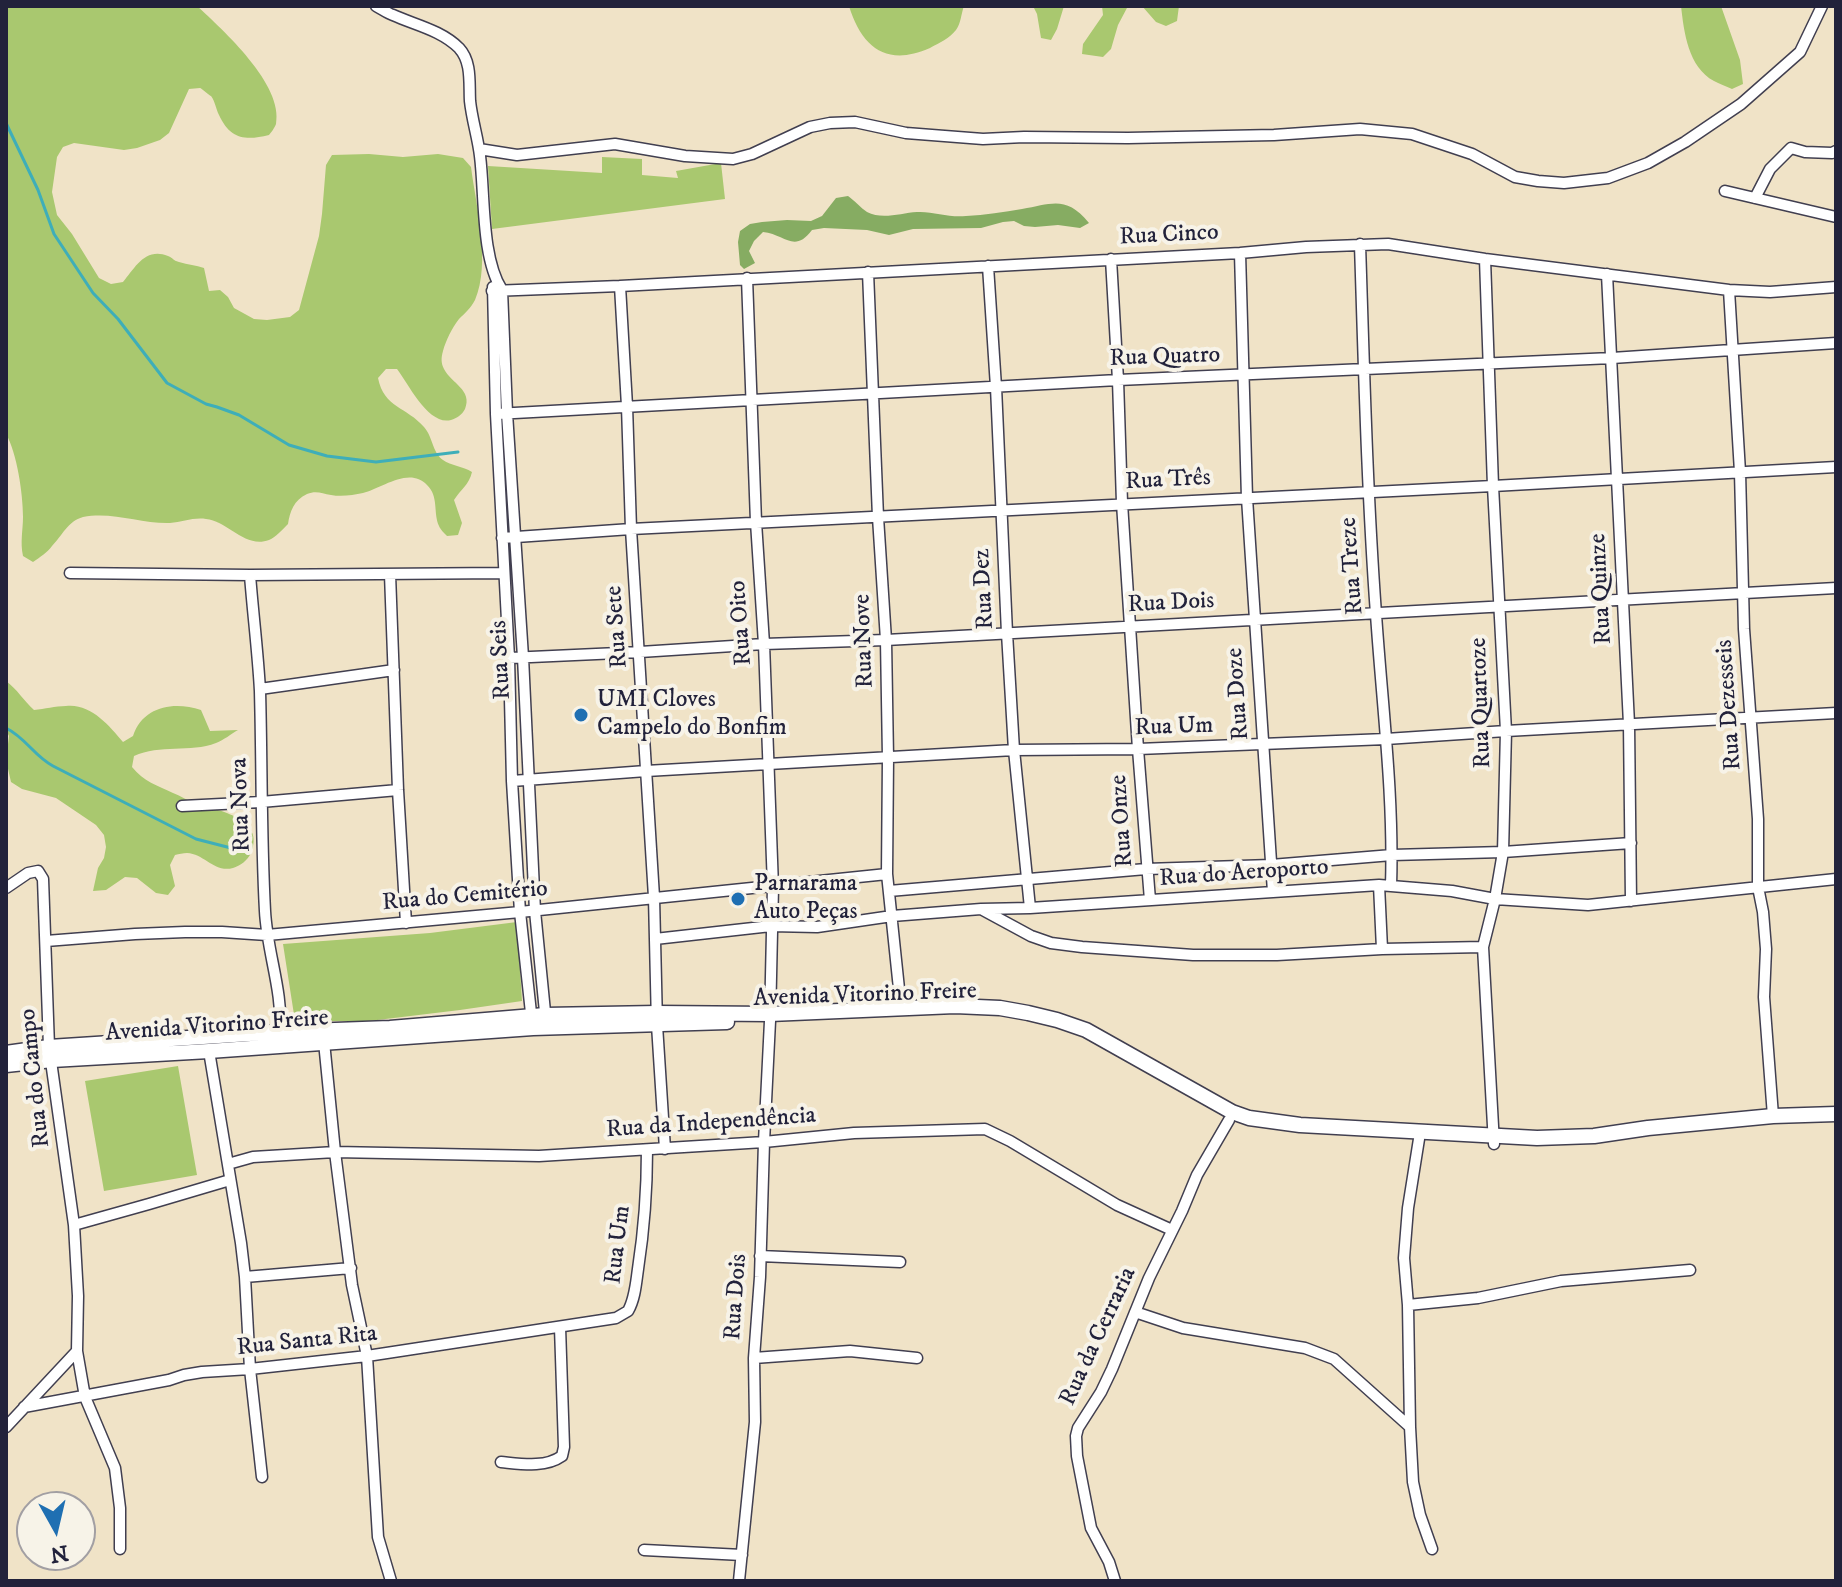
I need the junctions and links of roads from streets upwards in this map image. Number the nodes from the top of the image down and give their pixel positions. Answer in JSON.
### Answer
{"nodes":[{"id":1,"x":376,"y":6,"type":"edge"},
{"id":2,"x":1822,"y":6,"type":"edge"},
{"id":3,"x":479,"y":149,"type":"junction"},
{"id":4,"x":1836,"y":151,"type":"edge"},
{"id":5,"x":1725,"y":191,"type":"dead end"},
{"id":6,"x":1755,"y":198,"type":"junction"},
{"id":7,"x":1836,"y":217,"type":"edge"},
{"id":8,"x":1360,"y":244,"type":"junction"},
{"id":9,"x":1240,"y":253,"type":"junction"},
{"id":10,"x":1111,"y":259,"type":"junction"},
{"id":11,"x":1485,"y":259,"type":"junction"},
{"id":12,"x":988,"y":266,"type":"junction"},
{"id":13,"x":868,"y":272,"type":"junction"},
{"id":14,"x":1607,"y":274,"type":"junction"},
{"id":15,"x":747,"y":278,"type":"junction"},
{"id":16,"x":620,"y":286,"type":"junction"},
{"id":17,"x":496,"y":287,"type":"junction"},
{"id":18,"x":1836,"y":287,"type":"edge"},
{"id":19,"x":1729,"y":290,"type":"junction"},
{"id":20,"x":1836,"y":343,"type":"edge"},
{"id":21,"x":1733,"y":350,"type":"junction"},
{"id":22,"x":1612,"y":358,"type":"junction"},
{"id":23,"x":1489,"y":363,"type":"junction"},
{"id":24,"x":1364,"y":369,"type":"junction"},
{"id":25,"x":1242,"y":375,"type":"junction"},
{"id":26,"x":1118,"y":380,"type":"junction"},
{"id":27,"x":996,"y":387,"type":"junction"},
{"id":28,"x":874,"y":393,"type":"junction"},
{"id":29,"x":752,"y":400,"type":"junction"},
{"id":30,"x":627,"y":406,"type":"junction"},
{"id":31,"x":502,"y":413,"type":"junction"},
{"id":32,"x":1836,"y":467,"type":"edge"},
{"id":33,"x":1740,"y":472,"type":"junction"},
{"id":34,"x":1616,"y":478,"type":"junction"},
{"id":35,"x":1493,"y":486,"type":"junction"},
{"id":36,"x":1368,"y":492,"type":"junction"},
{"id":37,"x":1247,"y":498,"type":"junction"},
{"id":38,"x":1122,"y":503,"type":"junction"},
{"id":39,"x":1001,"y":510,"type":"junction"},
{"id":40,"x":878,"y":517,"type":"junction"},
{"id":41,"x":756,"y":522,"type":"junction"},
{"id":42,"x":631,"y":529,"type":"junction"},
{"id":43,"x":515,"y":536,"type":"junction"},
{"id":44,"x":502,"y":538,"type":"junction"},
{"id":45,"x":70,"y":573,"type":"dead end"},
{"id":46,"x":504,"y":573,"type":"junction"},
{"id":47,"x":390,"y":574,"type":"junction"},
{"id":48,"x":250,"y":575,"type":"junction"},
{"id":49,"x":1836,"y":588,"type":"edge"},
{"id":50,"x":1743,"y":593,"type":"junction"},
{"id":51,"x":1622,"y":599,"type":"junction"},
{"id":52,"x":1499,"y":607,"type":"junction"},
{"id":53,"x":1376,"y":614,"type":"junction"},
{"id":54,"x":1254,"y":620,"type":"junction"},
{"id":55,"x":1130,"y":626,"type":"junction"},
{"id":56,"x":1007,"y":633,"type":"junction"},
{"id":57,"x":886,"y":640,"type":"junction"},
{"id":58,"x":764,"y":644,"type":"junction"},
{"id":59,"x":640,"y":652,"type":"junction"},
{"id":60,"x":523,"y":657,"type":"junction"},
{"id":61,"x":509,"y":658,"type":"junction"},
{"id":62,"x":394,"y":670,"type":"junction"},
{"id":63,"x":260,"y":689,"type":"junction"},
{"id":64,"x":1836,"y":713,"type":"edge"},
{"id":65,"x":1752,"y":717,"type":"junction"},
{"id":66,"x":1629,"y":724,"type":"junction"},
{"id":67,"x":1506,"y":731,"type":"junction"},
{"id":68,"x":1386,"y":739,"type":"junction"},
{"id":69,"x":1263,"y":745,"type":"junction"},
{"id":70,"x":1138,"y":749,"type":"junction"},
{"id":71,"x":1014,"y":750,"type":"junction"},
{"id":72,"x":888,"y":758,"type":"junction"},
{"id":73,"x":770,"y":765,"type":"junction"},
{"id":74,"x":646,"y":771,"type":"junction"},
{"id":75,"x":528,"y":779,"type":"junction"},
{"id":76,"x":512,"y":781,"type":"junction"},
{"id":77,"x":398,"y":790,"type":"junction"},
{"id":78,"x":261,"y":802,"type":"junction"},
{"id":79,"x":182,"y":806,"type":"dead end"},
{"id":80,"x":1631,"y":843,"type":"junction"},
{"id":81,"x":1503,"y":852,"type":"junction"},
{"id":82,"x":1392,"y":855,"type":"junction"},
{"id":83,"x":1271,"y":865,"type":"junction"},
{"id":84,"x":1146,"y":869,"type":"junction"},
{"id":85,"x":887,"y":874,"type":"junction"},
{"id":86,"x":1028,"y":879,"type":"junction"},
{"id":87,"x":1836,"y":879,"type":"edge"},
{"id":88,"x":1379,"y":885,"type":"junction"},
{"id":89,"x":1391,"y":886,"type":"junction"},
{"id":90,"x":773,"y":887,"type":"junction"},
{"id":91,"x":1758,"y":887,"type":"junction"},
{"id":92,"x":6,"y":888,"type":"edge"},
{"id":93,"x":889,"y":891,"type":"junction"},
{"id":94,"x":1273,"y":892,"type":"junction"},
{"id":95,"x":654,"y":897,"type":"junction"},
{"id":96,"x":1495,"y":899,"type":"junction"},
{"id":97,"x":1150,"y":900,"type":"junction"},
{"id":98,"x":1631,"y":901,"type":"junction"},
{"id":99,"x":1030,"y":908,"type":"junction"},
{"id":100,"x":981,"y":909,"type":"junction"},
{"id":101,"x":535,"y":911,"type":"junction"},
{"id":102,"x":520,"y":912,"type":"junction"},
{"id":103,"x":892,"y":916,"type":"junction"},
{"id":104,"x":406,"y":923,"type":"junction"},
{"id":105,"x":771,"y":926,"type":"junction"},
{"id":106,"x":267,"y":935,"type":"junction"},
{"id":107,"x":655,"y":939,"type":"junction"},
{"id":108,"x":46,"y":941,"type":"junction"},
{"id":109,"x":1483,"y":947,"type":"junction"},
{"id":110,"x":1382,"y":949,"type":"junction"},
{"id":111,"x":901,"y":1008,"type":"junction"},
{"id":112,"x":770,"y":1017,"type":"junction"},
{"id":113,"x":657,"y":1019,"type":"junction"},
{"id":114,"x":539,"y":1022,"type":"junction"},
{"id":115,"x":280,"y":1032,"type":"junction"},
{"id":116,"x":324,"y":1042,"type":"junction"},
{"id":117,"x":209,"y":1051,"type":"junction"},
{"id":118,"x":6,"y":1053,"type":"edge"},
{"id":119,"x":50,"y":1053,"type":"junction"},
{"id":120,"x":6,"y":1065,"type":"edge"},
{"id":121,"x":1836,"y":1114,"type":"edge"},
{"id":122,"x":1773,"y":1116,"type":"junction"},
{"id":123,"x":1229,"y":1120,"type":"junction"},
{"id":124,"x":1419,"y":1139,"type":"junction"},
{"id":125,"x":1494,"y":1140,"type":"junction"},
{"id":126,"x":764,"y":1142,"type":"junction"},
{"id":127,"x":665,"y":1149,"type":"junction"},
{"id":128,"x":647,"y":1150,"type":"junction"},
{"id":129,"x":335,"y":1152,"type":"junction"},
{"id":130,"x":228,"y":1164,"type":"junction"},
{"id":131,"x":230,"y":1180,"type":"junction"},
{"id":132,"x":74,"y":1225,"type":"junction"},
{"id":133,"x":1172,"y":1230,"type":"junction"},
{"id":134,"x":760,"y":1256,"type":"junction"},
{"id":135,"x":900,"y":1262,"type":"dead end"},
{"id":136,"x":351,"y":1268,"type":"junction"},
{"id":137,"x":1690,"y":1270,"type":"dead end"},
{"id":138,"x":245,"y":1277,"type":"junction"},
{"id":139,"x":1408,"y":1305,"type":"junction"},
{"id":140,"x":1135,"y":1312,"type":"junction"},
{"id":141,"x":597,"y":1321,"type":"joint"},
{"id":142,"x":560,"y":1327,"type":"junction"},
{"id":143,"x":77,"y":1351,"type":"junction"},
{"id":144,"x":367,"y":1356,"type":"junction"},
{"id":145,"x":754,"y":1358,"type":"junction"},
{"id":146,"x":917,"y":1358,"type":"dead end"},
{"id":147,"x":250,"y":1369,"type":"junction"},
{"id":148,"x":85,"y":1397,"type":"junction"},
{"id":149,"x":24,"y":1407,"type":"junction"},
{"id":150,"x":6,"y":1427,"type":"edge"},
{"id":151,"x":1410,"y":1427,"type":"junction"},
{"id":152,"x":501,"y":1462,"type":"dead end"},
{"id":153,"x":262,"y":1477,"type":"dead end"},
{"id":154,"x":120,"y":1549,"type":"dead end"},
{"id":155,"x":1432,"y":1549,"type":"dead end"},
{"id":156,"x":644,"y":1550,"type":"dead end"},
{"id":157,"x":742,"y":1555,"type":"junction"},
{"id":158,"x":391,"y":1581,"type":"edge"},
{"id":159,"x":739,"y":1581,"type":"edge"},
{"id":160,"x":1115,"y":1581,"type":"edge"}],
"edges":[{"from":1,"to":3,"type":"street"},
{"from":2,"to":3,"type":"street"},
{"from":3,"to":17,"type":"street"},
{"from":4,"to":6,"type":"street"},
{"from":5,"to":6,"type":"street"},
{"from":6,"to":7,"type":"street"},
{"from":8,"to":9,"type":"street","name":"Rua Cinco"},
{"from":8,"to":11,"type":"street","name":"Rua Cinco"},
{"from":8,"to":24,"type":"street","name":"Rua Treze"},
{"from":9,"to":10,"type":"street","name":"Rua Cinco"},
{"from":9,"to":25,"type":"street","name":"Rua Doze"},
{"from":10,"to":12,"type":"street","name":"Rua Cinco"},
{"from":10,"to":26,"type":"street","name":"Rua Onze"},
{"from":11,"to":14,"type":"street","name":"Rua Cinco"},
{"from":11,"to":23,"type":"street","name":"Rua Quartoze"},
{"from":12,"to":13,"type":"street","name":"Rua Cinco"},
{"from":12,"to":27,"type":"street","name":"Rua Dez"},
{"from":13,"to":15,"type":"street","name":"Rua Cinco"},
{"from":13,"to":28,"type":"street","name":"Rua Nove"},
{"from":14,"to":19,"type":"street","name":"Rua Cinco"},
{"from":14,"to":22,"type":"street","name":"Rua Quinze"},
{"from":15,"to":16,"type":"street","name":"Rua Cinco"},
{"from":15,"to":29,"type":"street","name":"Rua Oito"},
{"from":16,"to":17,"type":"street","name":"Rua Cinco"},
{"from":16,"to":30,"type":"street","name":"Rua Sete"},
{"from":17,"to":31,"type":"street"},
{"from":18,"to":19,"type":"street","name":"Rua Cinco"},
{"from":19,"to":21,"type":"street","name":"Rua Dezesseis"},
{"from":20,"to":21,"type":"street","name":"Rua Quatro"},
{"from":21,"to":22,"type":"street","name":"Rua Quatro"},
{"from":21,"to":33,"type":"street","name":"Rua Dezesseis"},
{"from":22,"to":23,"type":"street","name":"Rua Quatro"},
{"from":22,"to":34,"type":"street","name":"Rua Quinze"},
{"from":23,"to":24,"type":"street","name":"Rua Quatro"},
{"from":23,"to":35,"type":"street","name":"Rua Quartoze"},
{"from":24,"to":25,"type":"street","name":"Rua Quatro"},
{"from":24,"to":36,"type":"street","name":"Rua Treze"},
{"from":25,"to":26,"type":"street","name":"Rua Quatro"},
{"from":25,"to":37,"type":"street","name":"Rua Doze"},
{"from":26,"to":27,"type":"street","name":"Rua Quatro"},
{"from":26,"to":38,"type":"street","name":"Rua Onze"},
{"from":27,"to":28,"type":"street","name":"Rua Quatro"},
{"from":27,"to":39,"type":"street","name":"Rua Dez"},
{"from":28,"to":29,"type":"street","name":"Rua Quatro"},
{"from":28,"to":40,"type":"street","name":"Rua Nove"},
{"from":29,"to":30,"type":"street","name":"Rua Quatro"},
{"from":29,"to":41,"type":"street","name":"Rua Oito"},
{"from":30,"to":31,"type":"street","name":"Rua Quatro"},
{"from":30,"to":42,"type":"street","name":"Rua Sete"},
{"from":31,"to":43,"type":"street","name":"Rua Seis"},
{"from":31,"to":44,"type":"street"},
{"from":32,"to":33,"type":"street","name":"Rua Três"},
{"from":33,"to":34,"type":"street","name":"Rua Três"},
{"from":33,"to":50,"type":"street","name":"Rua Dezesseis"},
{"from":34,"to":35,"type":"street","name":"Rua Três"},
{"from":34,"to":51,"type":"street","name":"Rua Quinze"},
{"from":35,"to":36,"type":"street","name":"Rua Três"},
{"from":35,"to":52,"type":"street","name":"Rua Quartoze"},
{"from":36,"to":37,"type":"street","name":"Rua Três"},
{"from":36,"to":53,"type":"street","name":"Rua Treze"},
{"from":37,"to":38,"type":"street","name":"Rua Três"},
{"from":37,"to":54,"type":"street","name":"Rua Doze"},
{"from":38,"to":39,"type":"street","name":"Rua Três"},
{"from":38,"to":55,"type":"street","name":"Rua Onze"},
{"from":39,"to":40,"type":"street","name":"Rua Três"},
{"from":39,"to":56,"type":"street","name":"Rua Dez"},
{"from":40,"to":41,"type":"street","name":"Rua Três"},
{"from":40,"to":57,"type":"street","name":"Rua Nove"},
{"from":41,"to":42,"type":"street","name":"Rua Três"},
{"from":41,"to":58,"type":"street","name":"Rua Oito"},
{"from":42,"to":43,"type":"street","name":"Rua Três"},
{"from":42,"to":59,"type":"street","name":"Rua Sete"},
{"from":43,"to":44,"type":"street","name":"Rua Três"},
{"from":43,"to":60,"type":"street","name":"Rua Seis"},
{"from":44,"to":46,"type":"street"},
{"from":45,"to":48,"type":"street"},
{"from":46,"to":47,"type":"street"},
{"from":46,"to":61,"type":"street"},
{"from":47,"to":48,"type":"street"},
{"from":47,"to":62,"type":"street"},
{"from":48,"to":63,"type":"street","name":"Rua Nova"},
{"from":49,"to":50,"type":"street","name":"Rua Dois"},
{"from":50,"to":51,"type":"street","name":"Rua Dois"},
{"from":50,"to":65,"type":"street","name":"Rua Dezesseis"},
{"from":51,"to":52,"type":"street","name":"Rua Dois"},
{"from":51,"to":66,"type":"street","name":"Rua Quinze"},
{"from":52,"to":53,"type":"street","name":"Rua Dois"},
{"from":52,"to":67,"type":"street","name":"Rua Quartoze"},
{"from":53,"to":54,"type":"street","name":"Rua Dois"},
{"from":53,"to":68,"type":"street","name":"Rua Treze"},
{"from":54,"to":55,"type":"street","name":"Rua Dois"},
{"from":54,"to":69,"type":"street","name":"Rua Doze"},
{"from":55,"to":56,"type":"street","name":"Rua Dois"},
{"from":55,"to":70,"type":"street","name":"Rua Onze"},
{"from":56,"to":57,"type":"street","name":"Rua Dois"},
{"from":56,"to":71,"type":"street","name":"Rua Dez"},
{"from":57,"to":58,"type":"street","name":"Rua Dois"},
{"from":57,"to":72,"type":"street","name":"Rua Nove"},
{"from":58,"to":59,"type":"street","name":"Rua Dois"},
{"from":58,"to":73,"type":"street","name":"Rua Oito"},
{"from":59,"to":60,"type":"street","name":"Rua Dois"},
{"from":59,"to":74,"type":"street","name":"Rua Sete"},
{"from":60,"to":61,"type":"street","name":"Rua Dois"},
{"from":60,"to":75,"type":"street","name":"Rua Seis"},
{"from":61,"to":76,"type":"street"},
{"from":62,"to":63,"type":"street"},
{"from":62,"to":77,"type":"street"},
{"from":63,"to":78,"type":"street","name":"Rua Nova"},
{"from":64,"to":65,"type":"street","name":"Rua Um"},
{"from":65,"to":66,"type":"street","name":"Rua Um"},
{"from":65,"to":91,"type":"street","name":"Rua Dezesseis"},
{"from":66,"to":67,"type":"street","name":"Rua Um"},
{"from":66,"to":80,"type":"street","name":"Rua Quinze"},
{"from":67,"to":68,"type":"street","name":"Rua Um"},
{"from":67,"to":81,"type":"street","name":"Rua Quartoze"},
{"from":68,"to":69,"type":"street","name":"Rua Um"},
{"from":68,"to":82,"type":"street","name":"Rua Treze"},
{"from":69,"to":70,"type":"street","name":"Rua Um"},
{"from":69,"to":83,"type":"street","name":"Rua Doze"},
{"from":70,"to":71,"type":"street","name":"Rua Um"},
{"from":70,"to":84,"type":"street","name":"Rua Onze"},
{"from":71,"to":72,"type":"street","name":"Rua Um"},
{"from":71,"to":86,"type":"street","name":"Rua Dez"},
{"from":72,"to":73,"type":"street","name":"Rua Um"},
{"from":72,"to":85,"type":"street","name":"Rua Nove"},
{"from":73,"to":74,"type":"street","name":"Rua Um"},
{"from":73,"to":90,"type":"street","name":"Rua Oito"},
{"from":74,"to":75,"type":"street","name":"Rua Um"},
{"from":74,"to":95,"type":"street","name":"Rua Sete"},
{"from":75,"to":76,"type":"street","name":"Rua Um"},
{"from":75,"to":101,"type":"street","name":"Rua Seis"},
{"from":76,"to":102,"type":"street"},
{"from":77,"to":78,"type":"street"},
{"from":77,"to":104,"type":"street"},
{"from":78,"to":79,"type":"street"},
{"from":78,"to":106,"type":"street","name":"Rua Nova"},
{"from":80,"to":81,"type":"street"},
{"from":80,"to":98,"type":"street","name":"Rua Quinze"},
{"from":81,"to":82,"type":"street"},
{"from":81,"to":96,"type":"street","name":"Rua Quartoze"},
{"from":82,"to":83,"type":"street"},
{"from":82,"to":89,"type":"street","name":"Rua Treze"},
{"from":83,"to":84,"type":"street"},
{"from":83,"to":94,"type":"street","name":"Rua Doze"},
{"from":84,"to":86,"type":"street"},
{"from":84,"to":97,"type":"street","name":"Rua Onze"},
{"from":85,"to":90,"type":"street","name":"Rua do Cemitério"},
{"from":85,"to":93,"type":"street","name":"Rua Nove"},
{"from":86,"to":93,"type":"street"},
{"from":86,"to":99,"type":"street","name":"Rua Dez"},
{"from":87,"to":91,"type":"street","name":"Rua do Aeroporto"},
{"from":88,"to":89,"type":"street","name":"Rua do Aeroporto"},
{"from":88,"to":94,"type":"street","name":"Rua do Aeroporto"},
{"from":88,"to":110,"type":"street"},
{"from":89,"to":96,"type":"street","name":"Rua do Aeroporto"},
{"from":90,"to":95,"type":"street","name":"Rua do Cemitério"},
{"from":90,"to":105,"type":"street","name":"Rua Oito"},
{"from":91,"to":98,"type":"street","name":"Rua do Aeroporto"},
{"from":91,"to":122,"type":"street","name":"Rua Dezesseis"},
{"from":92,"to":108,"type":"street","name":"Rua do Campo"},
{"from":93,"to":103,"type":"street","name":"Rua Nove"},
{"from":94,"to":97,"type":"street","name":"Rua do Aeroporto"},
{"from":95,"to":101,"type":"street","name":"Rua do Cemitério"},
{"from":95,"to":107,"type":"street","name":"Rua Sete"},
{"from":96,"to":98,"type":"street","name":"Rua do Aeroporto"},
{"from":96,"to":109,"type":"street","name":"Rua Quartoze"},
{"from":97,"to":99,"type":"street","name":"Rua do Aeroporto"},
{"from":99,"to":100,"type":"street","name":"Rua do Aeroporto"},
{"from":100,"to":103,"type":"street","name":"Rua do Aeroporto"},
{"from":100,"to":110,"type":"street"},
{"from":101,"to":102,"type":"street","name":"Rua do Cemitério"},
{"from":101,"to":114,"type":"street","name":"Rua Seis"},
{"from":102,"to":104,"type":"street","name":"Rua do Cemitério"},
{"from":102,"to":114,"type":"street"},
{"from":103,"to":105,"type":"street","name":"Rua do Aeroporto"},
{"from":103,"to":111,"type":"street","name":"Rua Nove"},
{"from":104,"to":106,"type":"street","name":"Rua do Cemitério"},
{"from":105,"to":107,"type":"street","name":"Rua do Aeroporto"},
{"from":105,"to":112,"type":"street","name":"Rua Oito"},
{"from":106,"to":108,"type":"street","name":"Rua do Cemitério"},
{"from":106,"to":115,"type":"street","name":"Rua Nova"},
{"from":107,"to":113,"type":"street","name":"Rua Sete"},
{"from":108,"to":119,"type":"street","name":"Rua do Campo"},
{"from":109,"to":110,"type":"street"},
{"from":109,"to":125,"type":"street","name":"Rua Quartoze"},
{"from":111,"to":112,"type":"street","name":"Avenida Vitorino Freire"},
{"from":111,"to":125,"type":"street","name":"Avenida Vitorino Freire"},
{"from":112,"to":113,"type":"street","name":"Avenida Vitorino Freire"},
{"from":112,"to":123,"type":"street","name":"Avenida Vitorino Freire"},
{"from":112,"to":126,"type":"street","name":"Rua Dois"},
{"from":113,"to":114,"type":"street","name":"Avenida Vitorino Freire"},
{"from":113,"to":127,"type":"street"},
{"from":114,"to":115,"type":"street","name":"Avenida Vitorino Freire"},
{"from":114,"to":116,"type":"street","name":"Avenida Vitorino Freire"},
{"from":115,"to":119,"type":"street","name":"Avenida Vitorino Freire"},
{"from":116,"to":117,"type":"street","name":"Avenida Vitorino Freire"},
{"from":116,"to":129,"type":"street"},
{"from":117,"to":119,"type":"street","name":"Avenida Vitorino Freire"},
{"from":117,"to":130,"type":"street"},
{"from":118,"to":119,"type":"street","name":"Avenida Vitorino Freire"},
{"from":119,"to":120,"type":"street","name":"Avenida Vitorino Freire"},
{"from":119,"to":132,"type":"street","name":"Rua do Campo"},
{"from":121,"to":122,"type":"street","name":"Avenida Vitorino Freire"},
{"from":122,"to":125,"type":"street","name":"Avenida Vitorino Freire"},
{"from":123,"to":124,"type":"street","name":"Avenida Vitorino Freire"},
{"from":123,"to":133,"type":"street","name":"Rua da Cerraria"},
{"from":124,"to":125,"type":"street","name":"Avenida Vitorino Freire"},
{"from":124,"to":139,"type":"street"},
{"from":126,"to":127,"type":"street","name":"Rua da Independência"},
{"from":126,"to":133,"type":"street","name":"Rua da Independência"},
{"from":126,"to":134,"type":"street","name":"Rua Dois"},
{"from":127,"to":128,"type":"street","name":"Rua da Independência"},
{"from":128,"to":129,"type":"street","name":"Rua da Independência"},
{"from":128,"to":141,"type":"street","name":"Rua Um"},
{"from":129,"to":130,"type":"street","name":"Rua da Independência"},
{"from":129,"to":136,"type":"street"},
{"from":130,"to":131,"type":"street"},
{"from":131,"to":132,"type":"street"},
{"from":131,"to":138,"type":"street"},
{"from":132,"to":143,"type":"street","name":"Rua do Campo"},
{"from":133,"to":140,"type":"street","name":"Rua da Cerraria"},
{"from":134,"to":135,"type":"street"},
{"from":134,"to":145,"type":"street","name":"Rua Dois"},
{"from":136,"to":138,"type":"street"},
{"from":136,"to":144,"type":"street"},
{"from":137,"to":139,"type":"street"},
{"from":138,"to":147,"type":"street"},
{"from":139,"to":151,"type":"street"},
{"from":140,"to":151,"type":"street"},
{"from":140,"to":160,"type":"street","name":"Rua da Cerraria"},
{"from":141,"to":142,"type":"street","name":"Rua Santa Rita"},
{"from":142,"to":144,"type":"street","name":"Rua Santa Rita"},
{"from":142,"to":152,"type":"street"},
{"from":143,"to":148,"type":"street","name":"Rua do Campo"},
{"from":143,"to":149,"type":"street"},
{"from":144,"to":147,"type":"street","name":"Rua Santa Rita"},
{"from":144,"to":158,"type":"street"},
{"from":145,"to":146,"type":"street"},
{"from":145,"to":157,"type":"street","name":"Rua Dois"},
{"from":147,"to":148,"type":"street","name":"Rua Santa Rita"},
{"from":147,"to":153,"type":"street"},
{"from":148,"to":149,"type":"street","name":"Rua Santa Rita"},
{"from":148,"to":154,"type":"street","name":"Rua do Campo"},
{"from":149,"to":150,"type":"street"},
{"from":151,"to":155,"type":"street"},
{"from":156,"to":157,"type":"street"},
{"from":157,"to":159,"type":"street","name":"Rua Dois"}]}
